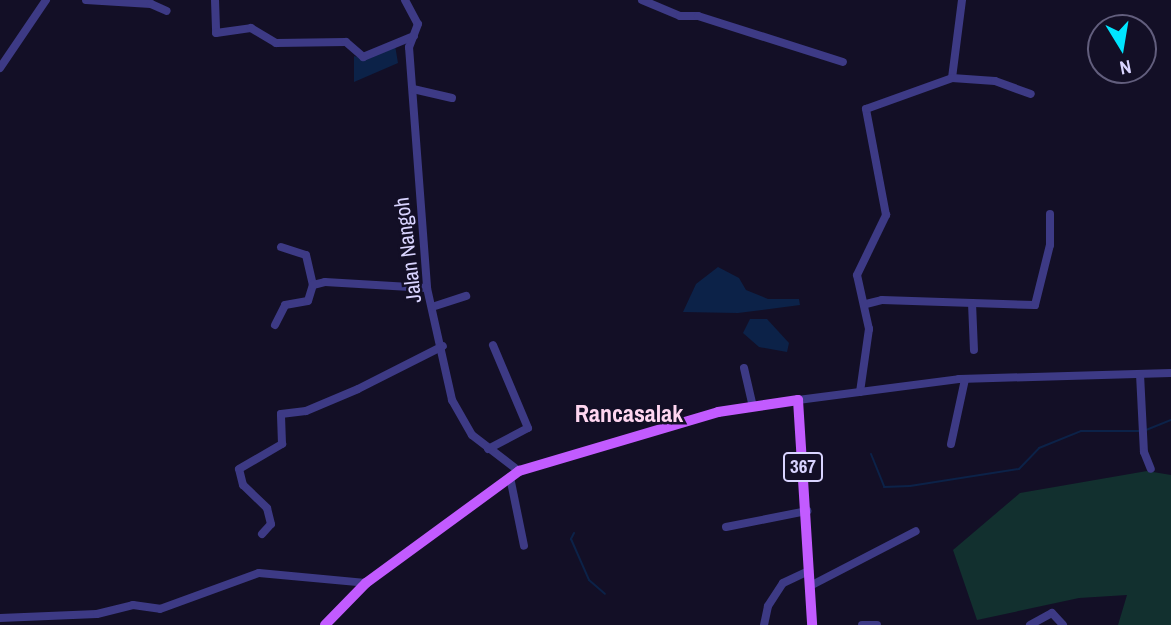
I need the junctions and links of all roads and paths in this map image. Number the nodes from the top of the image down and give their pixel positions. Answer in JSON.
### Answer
{"nodes":[{"id":1,"x":46,"y":0,"type":"edge"},
{"id":2,"x":86,"y":0,"type":"edge"},
{"id":3,"x":215,"y":0,"type":"edge"},
{"id":4,"x":405,"y":0,"type":"edge"},
{"id":5,"x":642,"y":0,"type":"edge"},
{"id":6,"x":962,"y":0,"type":"edge"},
{"id":7,"x":167,"y":11,"type":"dead end"},
{"id":8,"x":414,"y":36,"type":"junction"},
{"id":9,"x":844,"y":62,"type":"dead end"},
{"id":10,"x":0,"y":68,"type":"edge"},
{"id":11,"x":952,"y":78,"type":"junction"},
{"id":12,"x":413,"y":89,"type":"junction"},
{"id":13,"x":1031,"y":94,"type":"dead end"},
{"id":14,"x":452,"y":98,"type":"dead end"},
{"id":15,"x":1050,"y":214,"type":"dead end"},
{"id":16,"x":281,"y":247,"type":"dead end"},
{"id":17,"x":313,"y":285,"type":"junction"},
{"id":18,"x":427,"y":288,"type":"junction"},
{"id":19,"x":466,"y":296,"type":"dead end"},
{"id":20,"x":972,"y":303,"type":"junction"},
{"id":21,"x":866,"y":304,"type":"junction"},
{"id":22,"x":432,"y":307,"type":"junction"},
{"id":23,"x":275,"y":325,"type":"dead end"},
{"id":24,"x":493,"y":345,"type":"dead end"},
{"id":25,"x":443,"y":346,"type":"junction"},
{"id":26,"x":974,"y":350,"type":"dead end"},
{"id":27,"x":744,"y":368,"type":"dead end"},
{"id":28,"x":1171,"y":373,"type":"edge"},
{"id":29,"x":1140,"y":374,"type":"junction"},
{"id":30,"x":965,"y":379,"type":"junction"},
{"id":31,"x":860,"y":392,"type":"junction"},
{"id":32,"x":798,"y":400,"type":"junction"},
{"id":33,"x":753,"y":406,"type":"junction"},
{"id":34,"x":951,"y":444,"type":"dead end"},
{"id":35,"x":488,"y":449,"type":"junction"},
{"id":36,"x":1152,"y":469,"type":"dead end"},
{"id":37,"x":514,"y":474,"type":"junction"},
{"id":38,"x":802,"y":512,"type":"junction"},
{"id":39,"x":726,"y":527,"type":"dead end"},
{"id":40,"x":916,"y":531,"type":"dead end"},
{"id":41,"x":262,"y":534,"type":"dead end"},
{"id":42,"x":524,"y":546,"type":"dead end"},
{"id":43,"x":810,"y":571,"type":"junction"},
{"id":44,"x":366,"y":583,"type":"junction"},
{"id":45,"x":810,"y":586,"type":"junction"},
{"id":46,"x":0,"y":618,"type":"edge"},
{"id":47,"x":325,"y":625,"type":"edge"},
{"id":48,"x":764,"y":625,"type":"edge"},
{"id":49,"x":811,"y":625,"type":"edge"},
{"id":50,"x":862,"y":625,"type":"edge"},
{"id":51,"x":877,"y":625,"type":"edge"},
{"id":52,"x":1030,"y":625,"type":"edge"},
{"id":53,"x":1063,"y":625,"type":"edge"}],
"edges":[{"from":1,"to":10,"type":"street"},
{"from":2,"to":7,"type":"street"},
{"from":3,"to":8,"type":"street"},
{"from":4,"to":8,"type":"street","name":"Jalan Nangoh"},
{"from":5,"to":9,"type":"street"},
{"from":6,"to":11,"type":"street"},
{"from":8,"to":12,"type":"street","name":"Jalan Nangoh"},
{"from":11,"to":13,"type":"street"},
{"from":11,"to":21,"type":"street"},
{"from":12,"to":14,"type":"street"},
{"from":12,"to":18,"type":"street","name":"Jalan Nangoh"},
{"from":15,"to":20,"type":"street"},
{"from":16,"to":17,"type":"street"},
{"from":17,"to":18,"type":"street"},
{"from":17,"to":23,"type":"street"},
{"from":18,"to":22,"type":"street","name":"Jalan Nangoh"},
{"from":19,"to":22,"type":"street"},
{"from":20,"to":21,"type":"street"},
{"from":20,"to":26,"type":"street"},
{"from":21,"to":31,"type":"street"},
{"from":22,"to":25,"type":"street","name":"Jalan Nangoh"},
{"from":24,"to":35,"type":"street"},
{"from":25,"to":35,"type":"street","name":"Jalan Nangoh"},
{"from":25,"to":41,"type":"street"},
{"from":27,"to":33,"type":"street"},
{"from":28,"to":29,"type":"street"},
{"from":29,"to":30,"type":"street"},
{"from":29,"to":36,"type":"street"},
{"from":30,"to":31,"type":"street"},
{"from":30,"to":34,"type":"street"},
{"from":31,"to":32,"type":"street"},
{"from":32,"to":33,"type":"main road"},
{"from":32,"to":38,"type":"main road","number":"367"},
{"from":33,"to":37,"type":"main road"},
{"from":35,"to":37,"type":"street","name":"Jalan Nangoh"},
{"from":37,"to":42,"type":"street"},
{"from":37,"to":44,"type":"main road"},
{"from":38,"to":39,"type":"street"},
{"from":38,"to":43,"type":"main road","number":"367"},
{"from":40,"to":45,"type":"street"},
{"from":43,"to":45,"type":"main road","number":"367"},
{"from":43,"to":48,"type":"street"},
{"from":44,"to":46,"type":"street"},
{"from":44,"to":47,"type":"main road"},
{"from":45,"to":49,"type":"main road","number":"367"},
{"from":50,"to":51,"type":"street"},
{"from":52,"to":53,"type":"street"}]}
